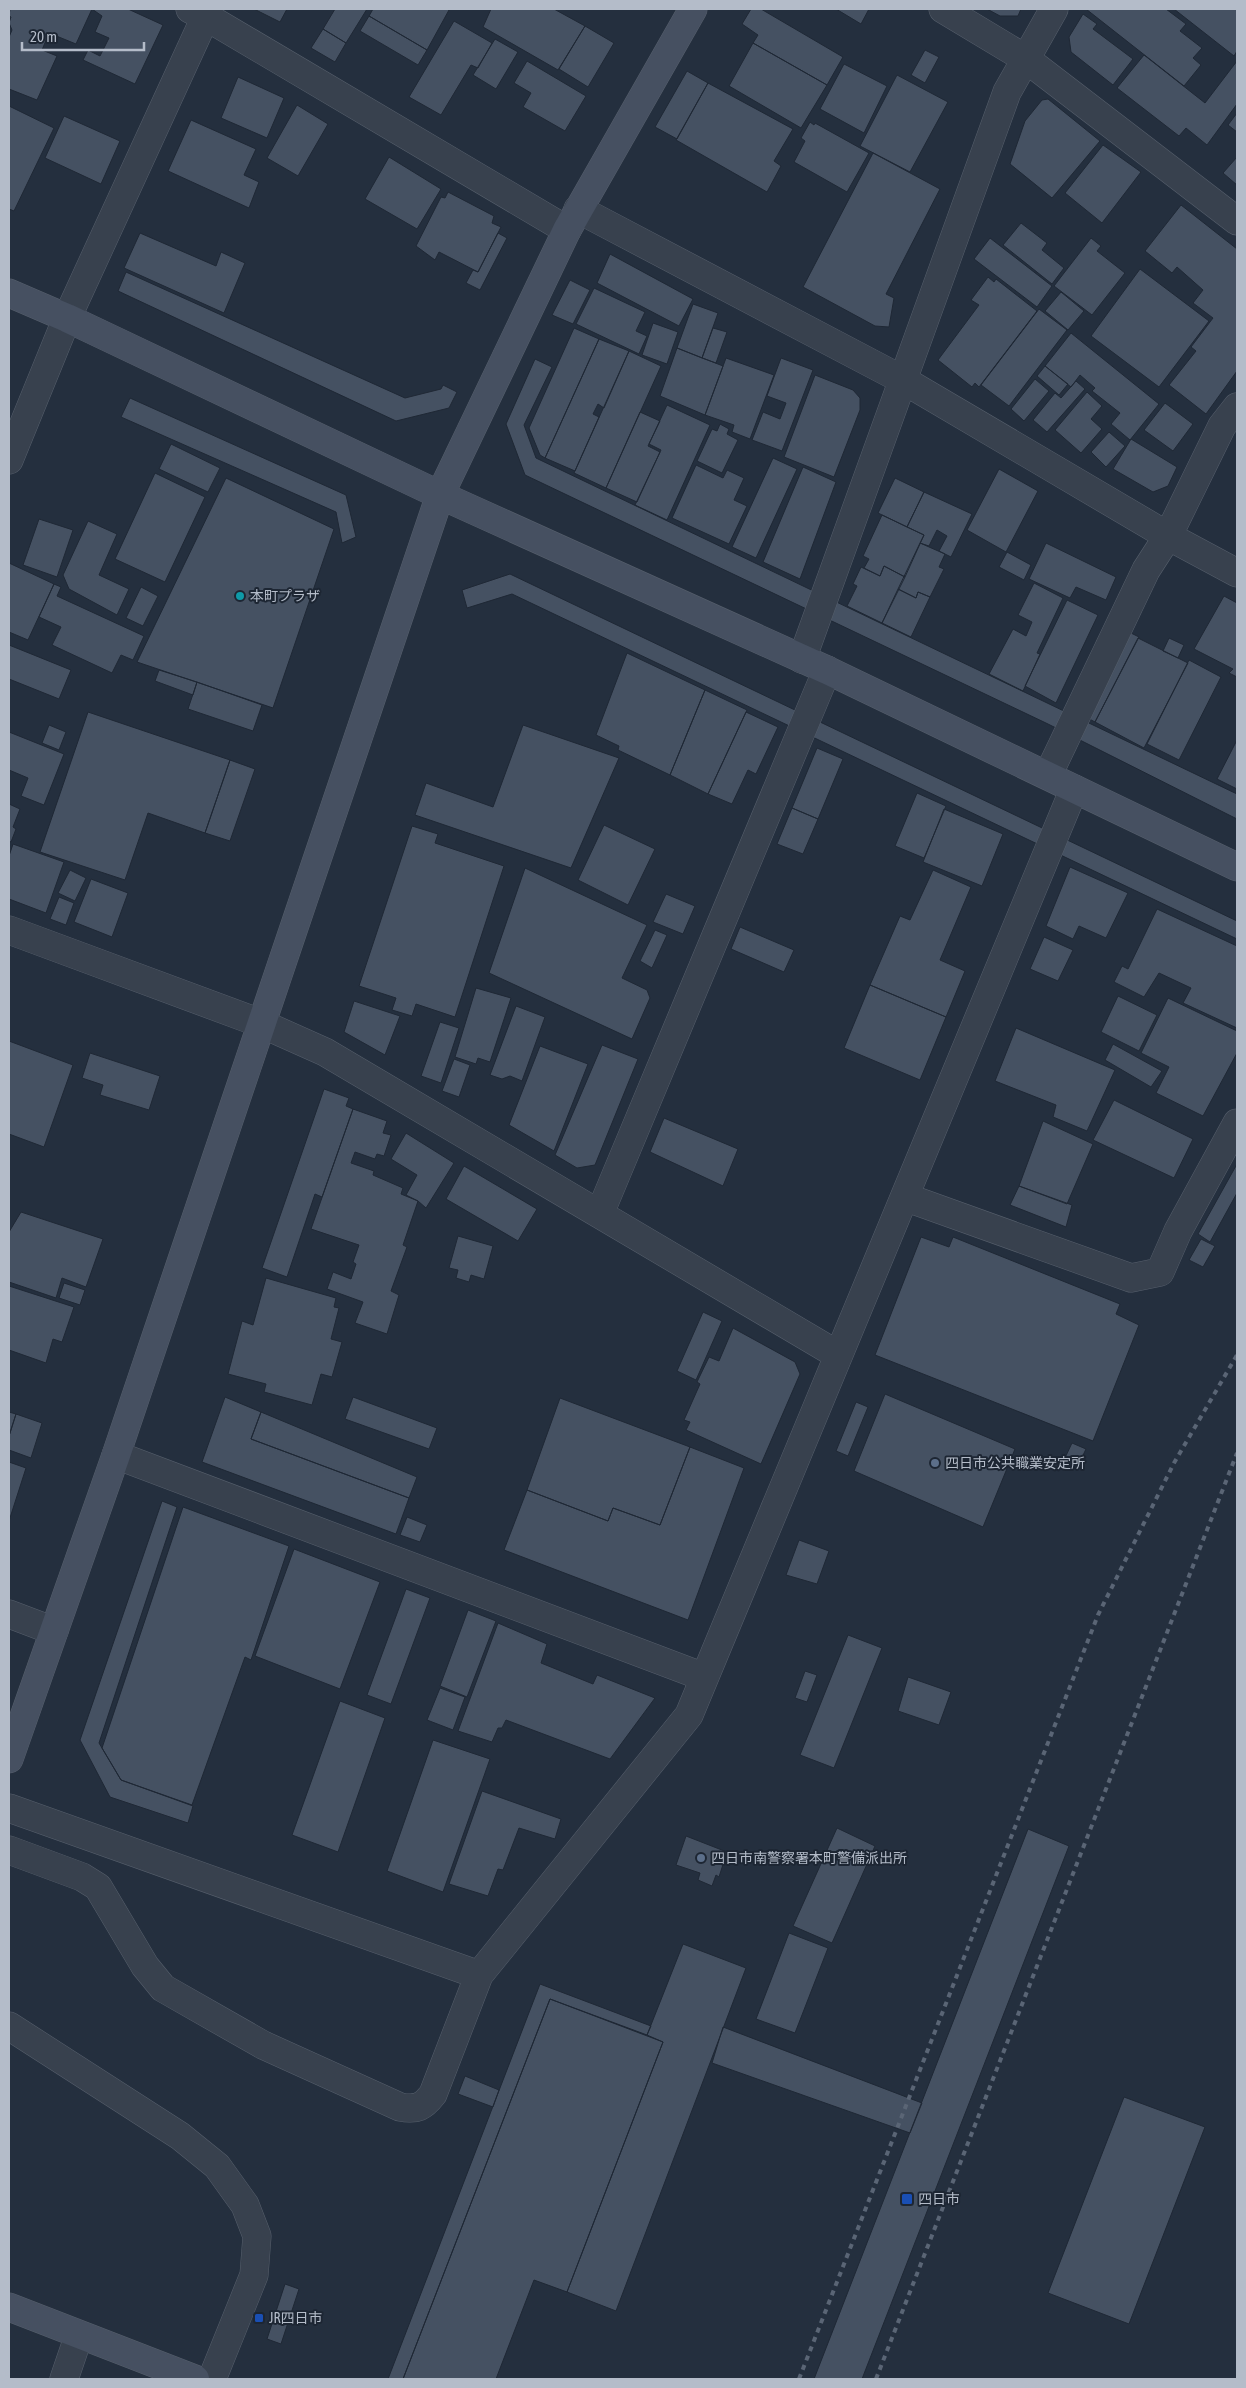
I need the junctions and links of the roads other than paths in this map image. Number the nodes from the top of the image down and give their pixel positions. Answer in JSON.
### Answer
{"nodes":[{"id":1,"x":694,"y":9,"type":"edge"},
{"id":2,"x":943,"y":9,"type":"edge"},
{"id":3,"x":1054,"y":9,"type":"edge"},
{"id":4,"x":201,"y":11,"type":"edge"},
{"id":5,"x":1026,"y":59,"type":"junction"},
{"id":6,"x":573,"y":220,"type":"junction"},
{"id":7,"x":1237,"y":221,"type":"edge"},
{"id":8,"x":9,"y":293,"type":"edge"},
{"id":9,"x":67,"y":318,"type":"junction"},
{"id":10,"x":903,"y":380,"type":"junction"},
{"id":11,"x":1237,"y":407,"type":"edge"},
{"id":12,"x":9,"y":460,"type":"edge"},
{"id":13,"x":440,"y":495,"type":"junction"},
{"id":14,"x":1168,"y":536,"type":"junction"},
{"id":15,"x":1237,"y":573,"type":"edge"},
{"id":16,"x":802,"y":659,"type":"junction"},
{"id":17,"x":827,"y":670,"type":"junction"},
{"id":18,"x":1048,"y":775,"type":"junction"},
{"id":19,"x":1074,"y":789,"type":"junction"},
{"id":20,"x":1237,"y":867,"type":"edge"},
{"id":21,"x":9,"y":930,"type":"edge"},
{"id":22,"x":260,"y":1023,"type":"junction"},
{"id":23,"x":1237,"y":1123,"type":"edge"},
{"id":24,"x":905,"y":1197,"type":"junction"},
{"id":25,"x":600,"y":1213,"type":"junction"},
{"id":26,"x":838,"y":1354,"type":"junction"},
{"id":27,"x":116,"y":1455,"type":"junction"},
{"id":28,"x":9,"y":1614,"type":"edge"},
{"id":29,"x":54,"y":1631,"type":"junction"},
{"id":30,"x":704,"y":1677,"type":"junction"},
{"id":31,"x":9,"y":1759,"type":"edge"},
{"id":32,"x":9,"y":1808,"type":"edge"},
{"id":33,"x":9,"y":1850,"type":"edge"},
{"id":34,"x":479,"y":1975,"type":"junction"},
{"id":35,"x":9,"y":2026,"type":"edge"},
{"id":36,"x":9,"y":2307,"type":"edge"},
{"id":37,"x":79,"y":2335,"type":"junction"},
{"id":38,"x":64,"y":2379,"type":"edge"},
{"id":39,"x":196,"y":2379,"type":"edge"},
{"id":40,"x":212,"y":2379,"type":"edge"}],
"edges":[{"from":1,"to":6,"type":"street"},
{"from":2,"to":5,"type":"street"},
{"from":3,"to":5,"type":"street"},
{"from":4,"to":6,"type":"street"},
{"from":4,"to":9,"type":"street"},
{"from":5,"to":7,"type":"street"},
{"from":5,"to":10,"type":"street"},
{"from":6,"to":10,"type":"street"},
{"from":6,"to":13,"type":"street"},
{"from":8,"to":9,"type":"street"},
{"from":9,"to":12,"type":"street"},
{"from":9,"to":13,"type":"street"},
{"from":10,"to":14,"type":"street"},
{"from":10,"to":16,"type":"street"},
{"from":11,"to":14,"type":"street"},
{"from":13,"to":16,"type":"street"},
{"from":13,"to":22,"type":"street"},
{"from":14,"to":15,"type":"street"},
{"from":14,"to":18,"type":"street"},
{"from":16,"to":17,"type":"street"},
{"from":17,"to":18,"type":"street"},
{"from":17,"to":25,"type":"street"},
{"from":18,"to":19,"type":"street"},
{"from":19,"to":20,"type":"street"},
{"from":19,"to":24,"type":"street"},
{"from":21,"to":22,"type":"street"},
{"from":22,"to":25,"type":"street"},
{"from":22,"to":27,"type":"street"},
{"from":23,"to":24,"type":"street"},
{"from":24,"to":26,"type":"street"},
{"from":25,"to":26,"type":"street"},
{"from":26,"to":30,"type":"street"},
{"from":27,"to":29,"type":"street"},
{"from":27,"to":30,"type":"street"},
{"from":28,"to":29,"type":"street"},
{"from":29,"to":31,"type":"street"},
{"from":30,"to":34,"type":"street"},
{"from":32,"to":34,"type":"street"},
{"from":33,"to":34,"type":"street"},
{"from":35,"to":40,"type":"street"},
{"from":36,"to":37,"type":"street"},
{"from":37,"to":38,"type":"street"},
{"from":37,"to":39,"type":"street"}]}
